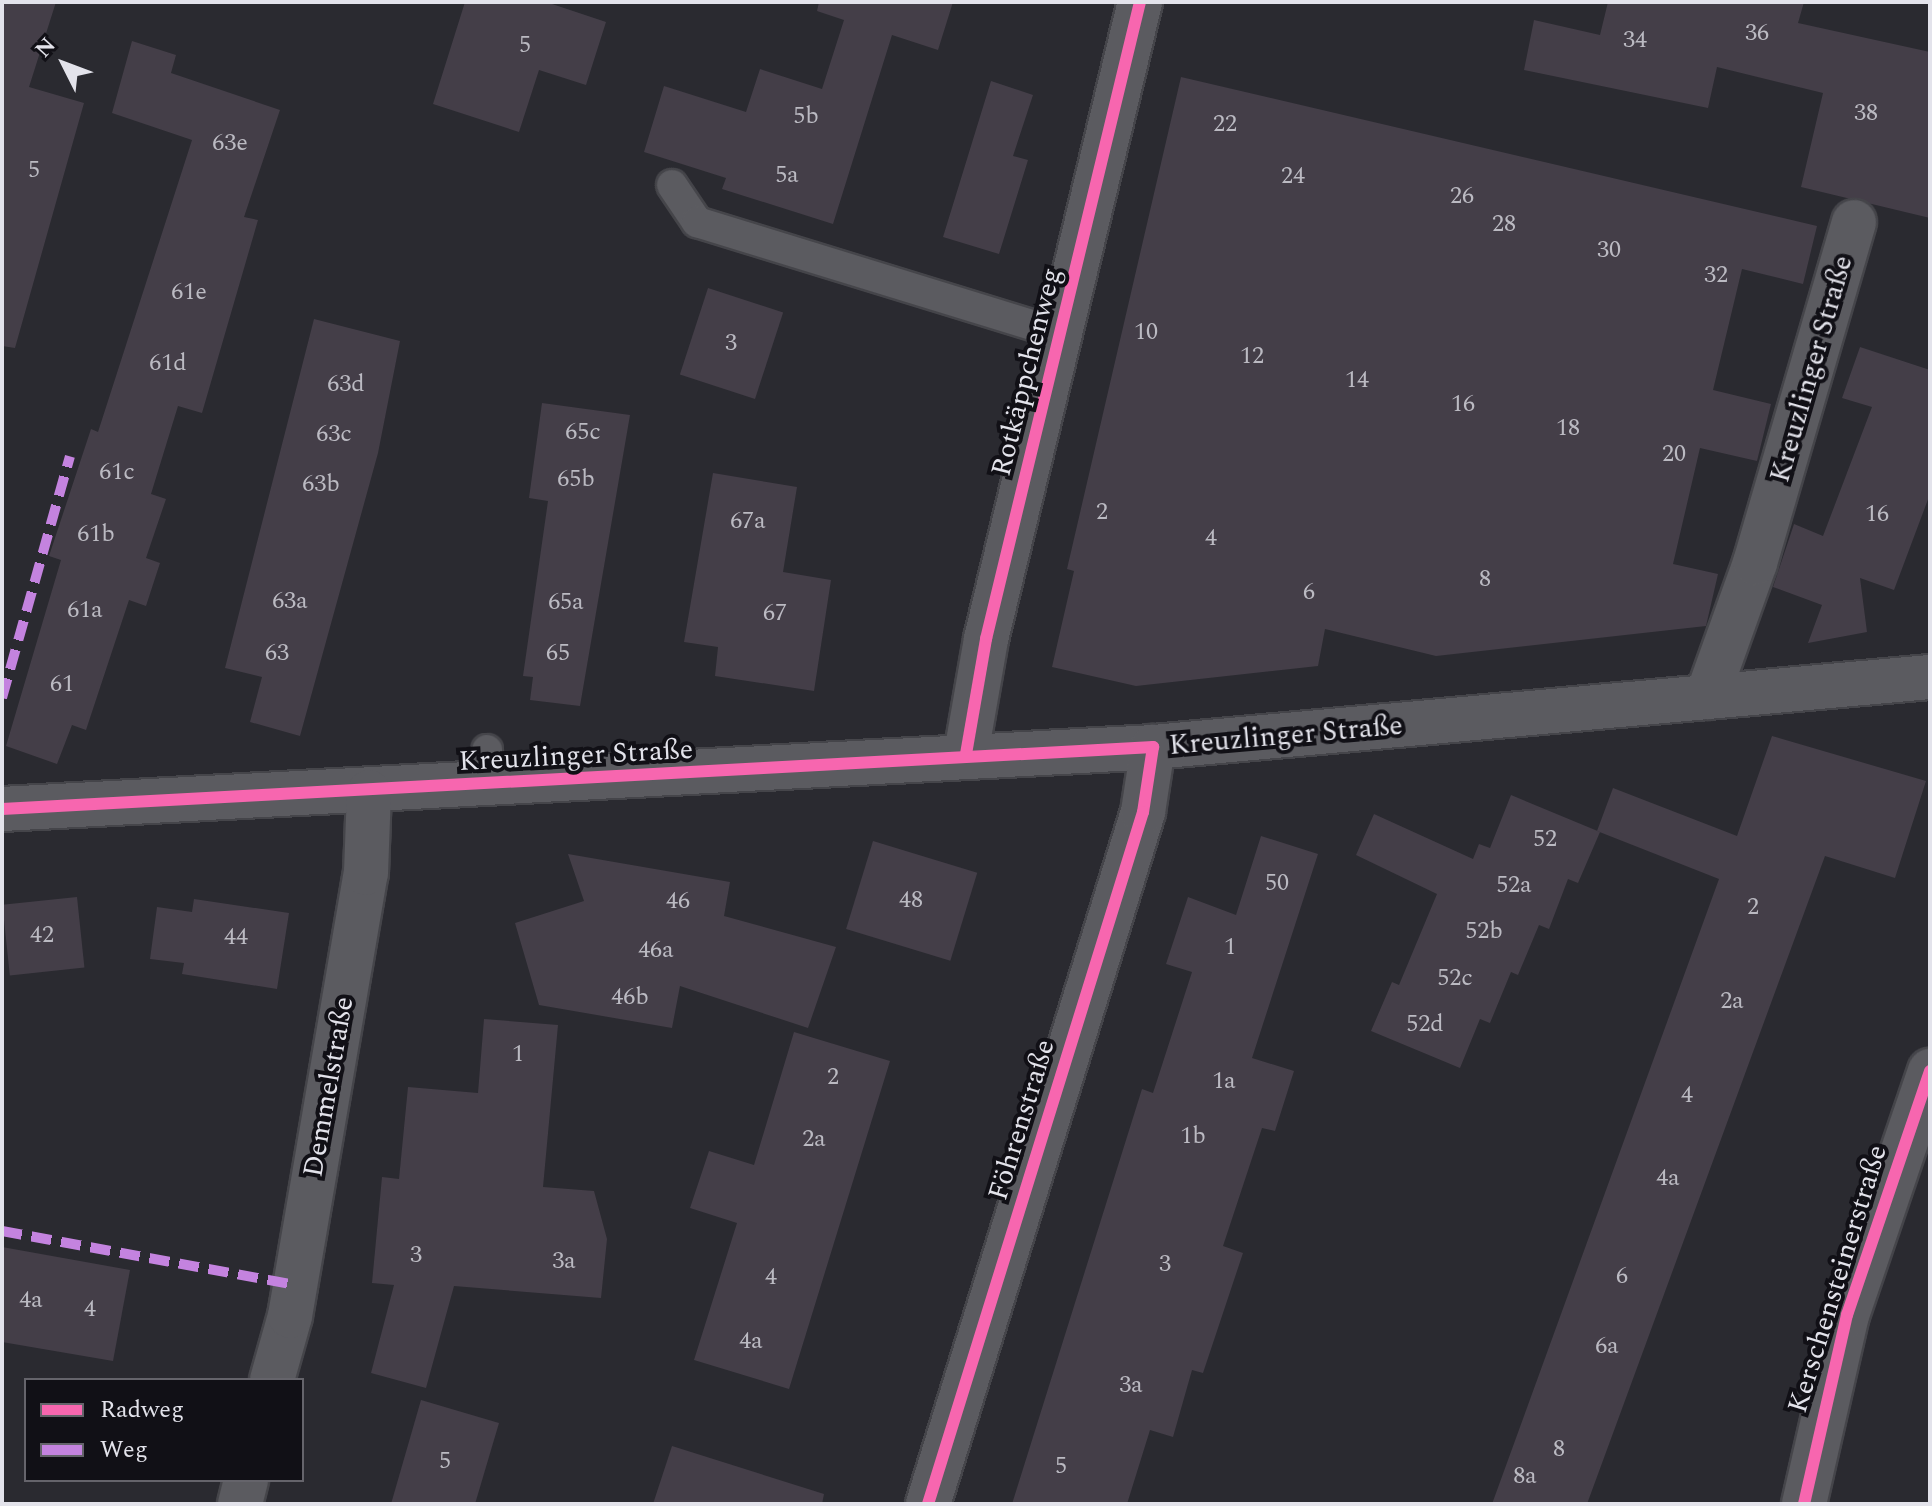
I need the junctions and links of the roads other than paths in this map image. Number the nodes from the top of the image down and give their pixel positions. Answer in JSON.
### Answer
{"nodes":[{"id":1,"x":1140,"y":2,"type":"edge"},
{"id":2,"x":672,"y":185,"type":"dead end"},
{"id":3,"x":1854,"y":222,"type":"dead end"},
{"id":4,"x":1062,"y":334,"type":"junction"},
{"id":5,"x":1930,"y":677,"type":"edge"},
{"id":6,"x":1707,"y":697,"type":"junction"},
{"id":7,"x":1153,"y":747,"type":"junction"},
{"id":8,"x":966,"y":754,"type":"junction"},
{"id":9,"x":369,"y":792,"type":"junction"},
{"id":10,"x":2,"y":809,"type":"edge"},
{"id":11,"x":1930,"y":1071,"type":"edge"},
{"id":12,"x":273,"y":1378,"type":"edge"},
{"id":13,"x":246,"y":1482,"type":"edge"},
{"id":14,"x":240,"y":1504,"type":"edge"},
{"id":15,"x":928,"y":1504,"type":"edge"},
{"id":16,"x":1804,"y":1504,"type":"edge"}],
"edges":[{"from":1,"to":4,"type":"street","name":"Rotkäppchenweg"},
{"from":2,"to":4,"type":"lane"},
{"from":3,"to":6,"type":"street","name":"Kreuzlinger Straße"},
{"from":4,"to":8,"type":"street","name":"Rotkäppchenweg"},
{"from":5,"to":6,"type":"street","name":"Kreuzlinger Straße"},
{"from":6,"to":7,"type":"street","name":"Kreuzlinger Straße"},
{"from":7,"to":8,"type":"street","name":"Kreuzlinger Straße"},
{"from":7,"to":15,"type":"street","name":"Föhrenstraße"},
{"from":8,"to":9,"type":"street","name":"Kreuzlinger Straße"},
{"from":9,"to":10,"type":"street","name":"Kreuzlinger Straße"},
{"from":9,"to":12,"type":"street","name":"Demmelstraße"},
{"from":11,"to":16,"type":"street","name":"Kerschensteinerstraße"},
{"from":13,"to":14,"type":"street"}]}
